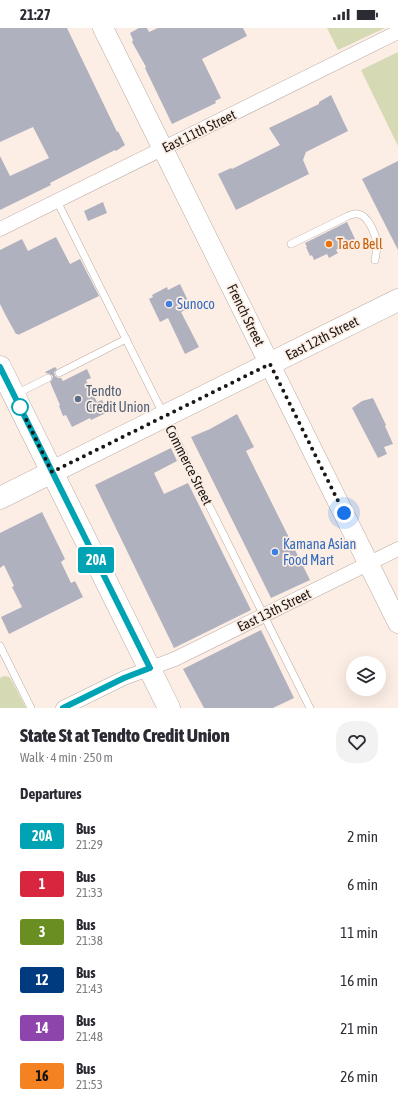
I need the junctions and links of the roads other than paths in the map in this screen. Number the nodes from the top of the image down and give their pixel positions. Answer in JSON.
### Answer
{"nodes":[{"id":1,"x":103,"y":28,"type":"edge"},
{"id":2,"x":398,"y":32,"type":"edge"},
{"id":3,"x":164,"y":148,"type":"junction"},
{"id":4,"x":57,"y":201,"type":"junction"},
{"id":5,"x":0,"y":229,"type":"edge"},
{"id":6,"x":291,"y":244,"type":"dead end"},
{"id":7,"x":375,"y":260,"type":"dead end"},
{"id":8,"x":398,"y":300,"type":"edge"},
{"id":9,"x":126,"y":339,"type":"junction"},
{"id":10,"x":270,"y":364,"type":"junction"},
{"id":11,"x":0,"y":367,"type":"edge"},
{"id":12,"x":58,"y":373,"type":"dead end"},
{"id":13,"x":48,"y":378,"type":"dead end"},
{"id":14,"x":14,"y":395,"type":"junction"},
{"id":15,"x":164,"y":416,"type":"junction"},
{"id":16,"x":52,"y":472,"type":"junction"},
{"id":17,"x":0,"y":498,"type":"edge"},
{"id":18,"x":398,"y":549,"type":"edge"},
{"id":19,"x":368,"y":564,"type":"junction"},
{"id":20,"x":264,"y":615,"type":"junction"},
{"id":21,"x":398,"y":623,"type":"edge"},
{"id":22,"x":0,"y":646,"type":"edge"},
{"id":23,"x":150,"y":668,"type":"junction"},
{"id":24,"x":31,"y":708,"type":"edge"},
{"id":25,"x":63,"y":708,"type":"edge"},
{"id":26,"x":169,"y":708,"type":"edge"},
{"id":27,"x":310,"y":708,"type":"edge"}],
"edges":[{"from":1,"to":3,"type":"main road","name":"French Street"},
{"from":2,"to":3,"type":"street","name":"East 11th Street"},
{"from":3,"to":4,"type":"street","name":"East 11th Street"},
{"from":3,"to":10,"type":"main road","name":"French Street"},
{"from":4,"to":5,"type":"street","name":"East 11th Street"},
{"from":4,"to":9,"type":"lane","name":"Commerce Street"},
{"from":6,"to":7,"type":"lane"},
{"from":8,"to":10,"type":"main road","name":"East 12th Street"},
{"from":9,"to":12,"type":"lane"},
{"from":9,"to":15,"type":"lane","name":"Commerce Street"},
{"from":10,"to":15,"type":"main road","name":"East 12th Street"},
{"from":10,"to":19,"type":"main road","name":"French Street"},
{"from":11,"to":14,"type":"main road"},
{"from":13,"to":14,"type":"lane"},
{"from":14,"to":16,"type":"main road"},
{"from":15,"to":16,"type":"main road","name":"East 12th Street"},
{"from":15,"to":20,"type":"lane","name":"Commerce Street"},
{"from":16,"to":17,"type":"main road","name":"East 12th Street"},
{"from":16,"to":23,"type":"main road"},
{"from":18,"to":19,"type":"street","name":"East 13th Street"},
{"from":19,"to":20,"type":"street","name":"East 13th Street"},
{"from":19,"to":21,"type":"main road","name":"French Street"},
{"from":20,"to":23,"type":"street","name":"East 13th Street"},
{"from":20,"to":27,"type":"lane","name":"Commerce Street"},
{"from":22,"to":24,"type":"lane"},
{"from":23,"to":25,"type":"street","name":"East 13th Street"},
{"from":23,"to":26,"type":"main road"}]}
